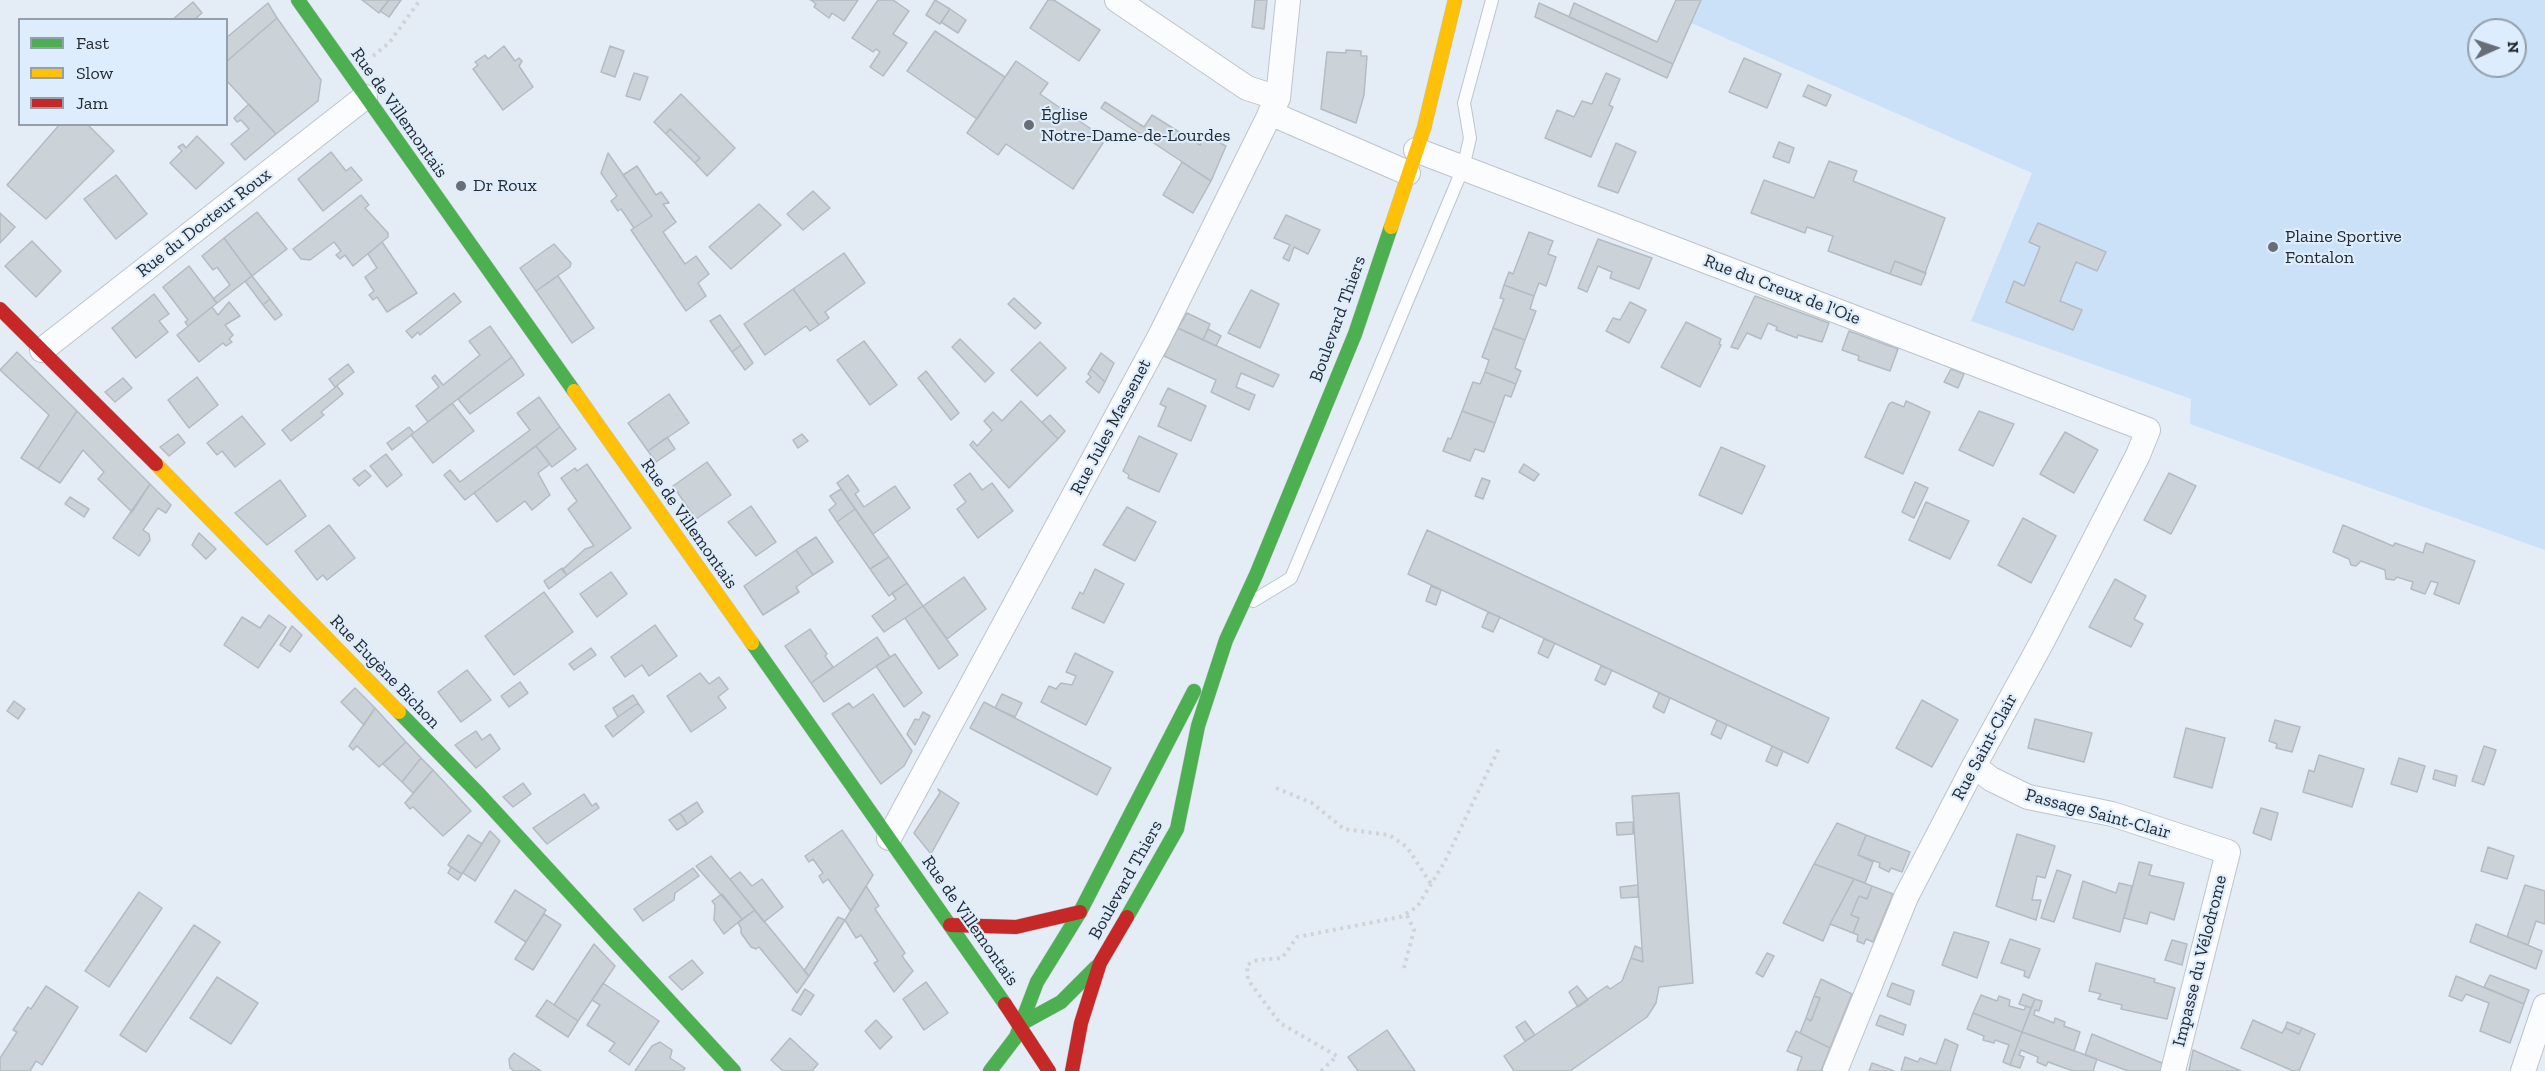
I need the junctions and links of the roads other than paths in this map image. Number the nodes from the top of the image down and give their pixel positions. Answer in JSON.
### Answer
{"nodes":[{"id":1,"x":298,"y":0,"type":"edge"},
{"id":2,"x":1117,"y":0,"type":"edge"},
{"id":3,"x":1288,"y":0,"type":"edge"},
{"id":4,"x":1455,"y":0,"type":"edge"},
{"id":5,"x":1492,"y":0,"type":"edge"},
{"id":6,"x":365,"y":97,"type":"junction"},
{"id":7,"x":1274,"y":106,"type":"junction"},
{"id":8,"x":1416,"y":150,"type":"junction"},
{"id":9,"x":1463,"y":168,"type":"junction"},
{"id":10,"x":1408,"y":173,"type":"junction"},
{"id":11,"x":0,"y":309,"type":"edge"},
{"id":12,"x":42,"y":350,"type":"junction"},
{"id":13,"x":2148,"y":430,"type":"joint"},
{"id":14,"x":1241,"y":609,"type":"junction"},
{"id":15,"x":1226,"y":640,"type":"junction"},
{"id":16,"x":1974,"y":766,"type":"junction"},
{"id":17,"x":889,"y":838,"type":"junction"},
{"id":18,"x":2228,"y":852,"type":"joint"},
{"id":19,"x":1080,"y":912,"type":"junction"},
{"id":20,"x":951,"y":925,"type":"junction"},
{"id":21,"x":1100,"y":963,"type":"junction"},
{"id":22,"x":2545,"y":1008,"type":"edge"},
{"id":23,"x":1019,"y":1025,"type":"junction"},
{"id":24,"x":734,"y":1071,"type":"edge"},
{"id":25,"x":990,"y":1071,"type":"edge"},
{"id":26,"x":1049,"y":1071,"type":"edge"},
{"id":27,"x":1072,"y":1071,"type":"edge"},
{"id":28,"x":1835,"y":1071,"type":"edge"},
{"id":29,"x":2173,"y":1071,"type":"edge"},
{"id":30,"x":2523,"y":1071,"type":"edge"}],
"edges":[{"from":1,"to":6,"type":"main road","name":"Rue de Villemontais"},
{"from":2,"to":7,"type":"street"},
{"from":3,"to":7,"type":"street","name":"Rue Jules Massenet"},
{"from":4,"to":8,"type":"main road","name":"Boulevard Thiers"},
{"from":5,"to":9,"type":"lane"},
{"from":6,"to":12,"type":"street","name":"Rue du Docteur Roux"},
{"from":6,"to":17,"type":"main road","name":"Rue de Villemontais"},
{"from":7,"to":10,"type":"street"},
{"from":7,"to":17,"type":"street","name":"Rue Jules Massenet"},
{"from":8,"to":9,"type":"street","name":"Rue du Creux de l'Oie"},
{"from":8,"to":10,"type":"main road","name":"Boulevard Thiers"},
{"from":9,"to":13,"type":"street","name":"Rue du Creux de l'Oie"},
{"from":9,"to":14,"type":"lane"},
{"from":10,"to":14,"type":"main road","name":"Boulevard Thiers"},
{"from":11,"to":12,"type":"main road","name":"Rue Eugène Bichon"},
{"from":12,"to":24,"type":"main road","name":"Rue Eugène Bichon"},
{"from":13,"to":16,"type":"street","name":"Rue Saint-Clair"},
{"from":14,"to":15,"type":"main road","name":"Boulevard Thiers"},
{"from":15,"to":19,"type":"main road","name":"Boulevard Thiers"},
{"from":15,"to":21,"type":"main road","name":"Boulevard Thiers"},
{"from":16,"to":18,"type":"street","name":"Passage Saint-Clair"},
{"from":16,"to":28,"type":"street","name":"Rue Saint-Clair"},
{"from":17,"to":20,"type":"main road","name":"Rue de Villemontais"},
{"from":18,"to":29,"type":"street","name":"Impasse du Vélodrome"},
{"from":19,"to":20,"type":"main road","name":"Boulevard Thiers"},
{"from":19,"to":23,"type":"main road","name":"Boulevard Thiers"},
{"from":20,"to":23,"type":"main road","name":"Rue de Villemontais"},
{"from":21,"to":23,"type":"main road","name":"Boulevard Thiers"},
{"from":21,"to":27,"type":"main road","name":"Boulevard Thiers"},
{"from":22,"to":30,"type":"street"},
{"from":23,"to":25,"type":"main road"},
{"from":23,"to":26,"type":"main road","name":"Rue de Villemontais"}]}
